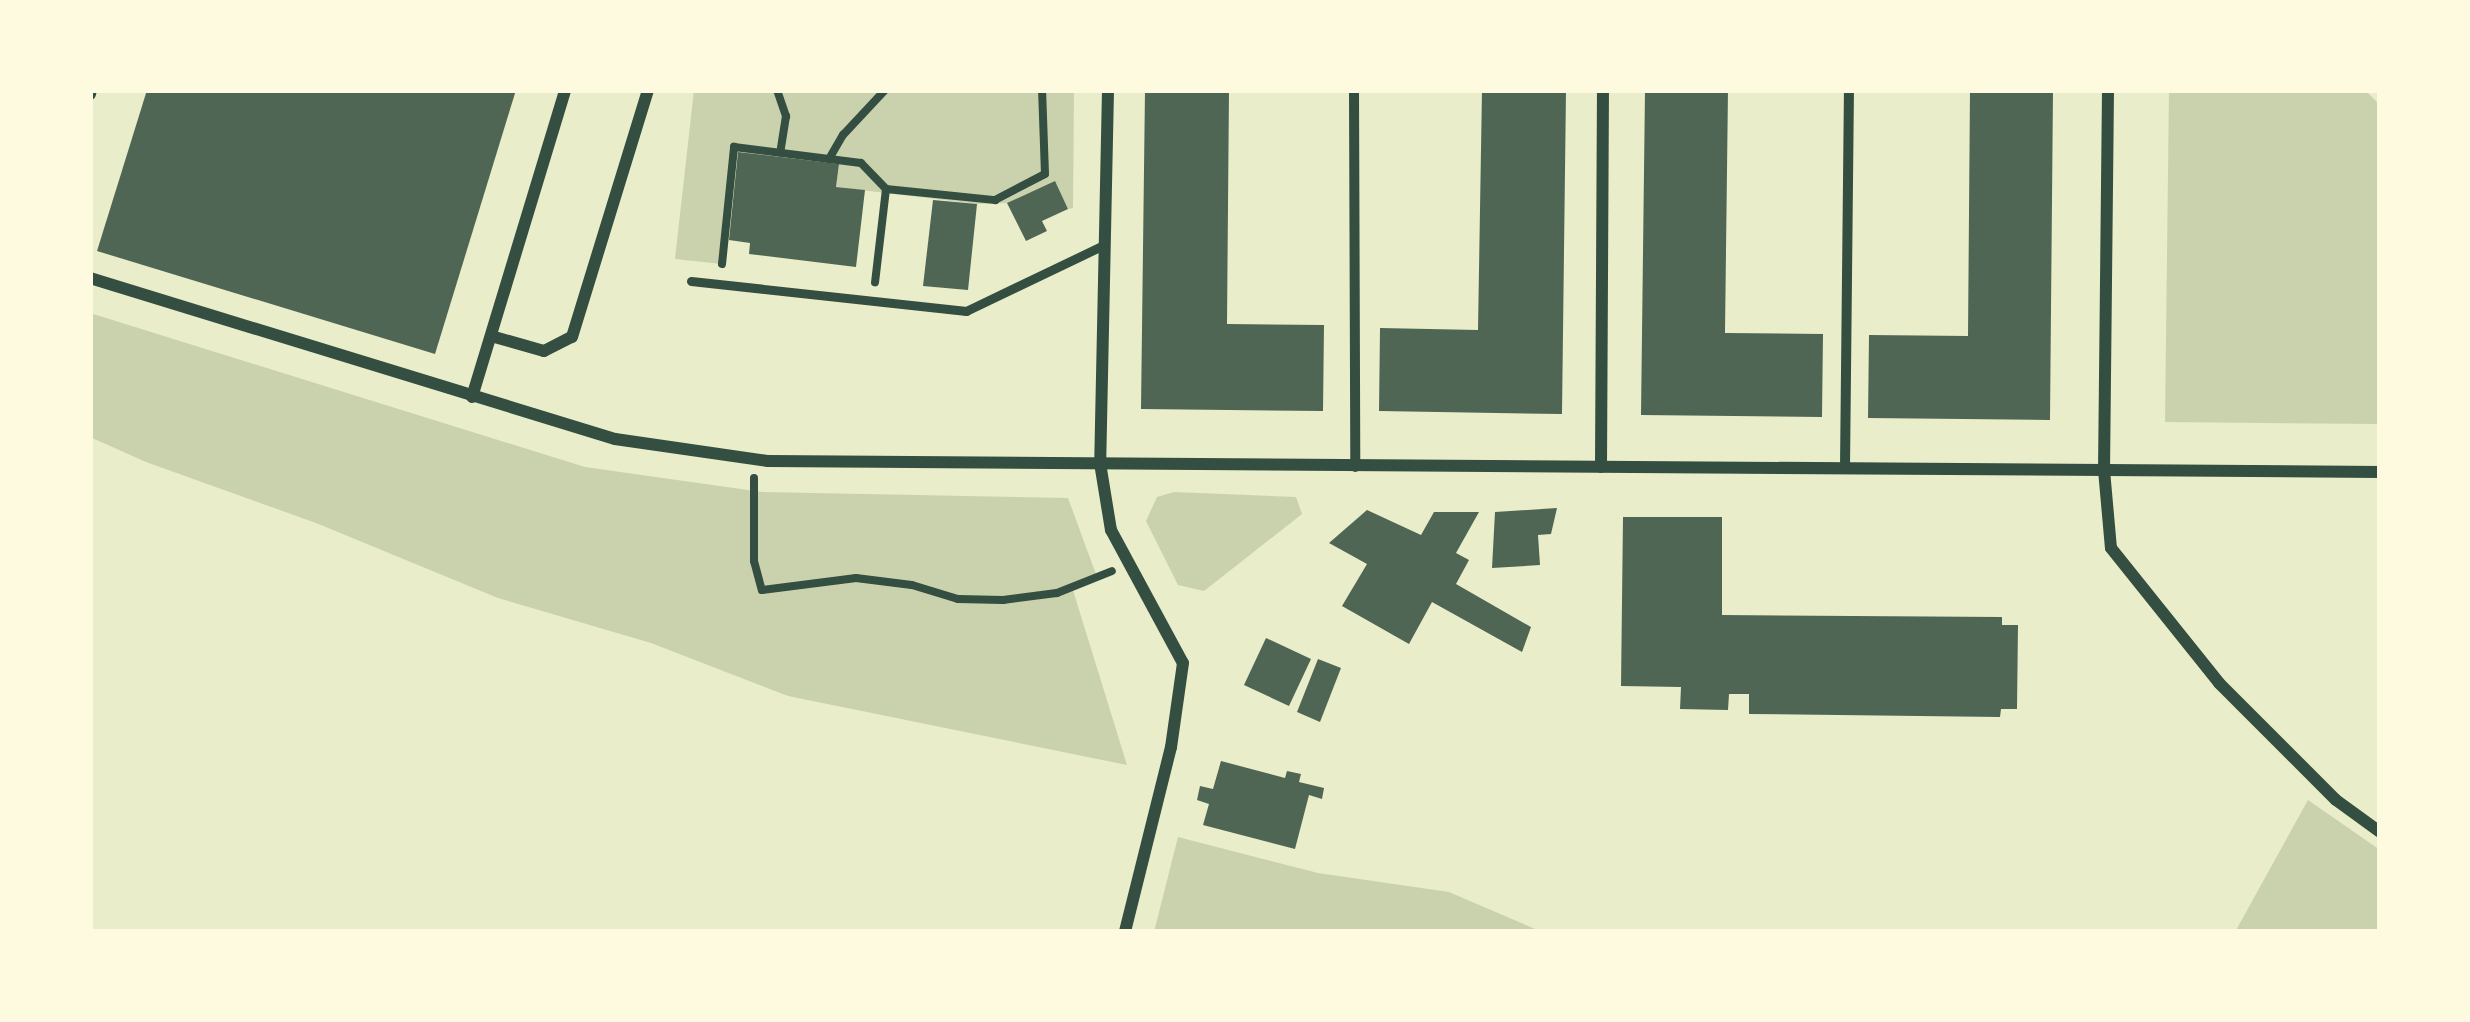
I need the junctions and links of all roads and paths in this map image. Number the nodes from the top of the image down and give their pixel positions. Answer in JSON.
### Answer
{"nodes":[{"id":1,"x":565,"y":90,"type":"edge"},
{"id":2,"x":649,"y":90,"type":"edge"},
{"id":3,"x":776,"y":90,"type":"edge"},
{"id":4,"x":885,"y":90,"type":"edge"},
{"id":5,"x":1042,"y":90,"type":"edge"},
{"id":6,"x":1108,"y":90,"type":"edge"},
{"id":7,"x":1354,"y":90,"type":"edge"},
{"id":8,"x":1604,"y":90,"type":"edge"},
{"id":9,"x":1849,"y":90,"type":"edge"},
{"id":10,"x":2108,"y":90,"type":"edge"},
{"id":11,"x":780,"y":153,"type":"junction"},
{"id":12,"x":829,"y":159,"type":"junction"},
{"id":13,"x":886,"y":189,"type":"junction"},
{"id":14,"x":1104,"y":245,"type":"junction"},
{"id":15,"x":744,"y":266,"type":"dead end"},
{"id":16,"x":854,"y":276,"type":"dead end"},
{"id":17,"x":90,"y":278,"type":"edge"},
{"id":18,"x":875,"y":278,"type":"junction"},
{"id":19,"x":692,"y":281,"type":"dead end"},
{"id":20,"x":874,"y":301,"type":"junction"},
{"id":21,"x":491,"y":336,"type":"junction"},
{"id":22,"x":472,"y":397,"type":"junction"},
{"id":23,"x":754,"y":460,"type":"junction"},
{"id":24,"x":1100,"y":463,"type":"junction"},
{"id":25,"x":1601,"y":466,"type":"junction"},
{"id":26,"x":1355,"y":467,"type":"junction"},
{"id":27,"x":1844,"y":468,"type":"junction"},
{"id":28,"x":2104,"y":470,"type":"junction"},
{"id":29,"x":2380,"y":472,"type":"edge"},
{"id":30,"x":1130,"y":564,"type":"junction"},
{"id":31,"x":2380,"y":832,"type":"edge"},
{"id":32,"x":1125,"y":932,"type":"edge"}],
"edges":[{"from":1,"to":21,"type":"street"},
{"from":2,"to":21,"type":"street"},
{"from":3,"to":11,"type":"path"},
{"from":4,"to":12,"type":"path"},
{"from":5,"to":13,"type":"path"},
{"from":6,"to":14,"type":"street"},
{"from":7,"to":26,"type":"street"},
{"from":8,"to":25,"type":"street"},
{"from":9,"to":27,"type":"street"},
{"from":10,"to":28,"type":"street"},
{"from":11,"to":12,"type":"path"},
{"from":11,"to":15,"type":"path"},
{"from":12,"to":13,"type":"path"},
{"from":13,"to":18,"type":"path"},
{"from":14,"to":20,"type":"lane"},
{"from":14,"to":24,"type":"street"},
{"from":16,"to":18,"type":"path"},
{"from":17,"to":22,"type":"street"},
{"from":18,"to":20,"type":"path"},
{"from":19,"to":20,"type":"lane"},
{"from":21,"to":22,"type":"street"},
{"from":22,"to":23,"type":"street"},
{"from":23,"to":24,"type":"street"},
{"from":23,"to":30,"type":"path"},
{"from":24,"to":26,"type":"street"},
{"from":24,"to":30,"type":"street"},
{"from":25,"to":26,"type":"street"},
{"from":25,"to":27,"type":"street"},
{"from":27,"to":28,"type":"street"},
{"from":28,"to":29,"type":"street"},
{"from":28,"to":31,"type":"street"},
{"from":30,"to":32,"type":"street"}]}
